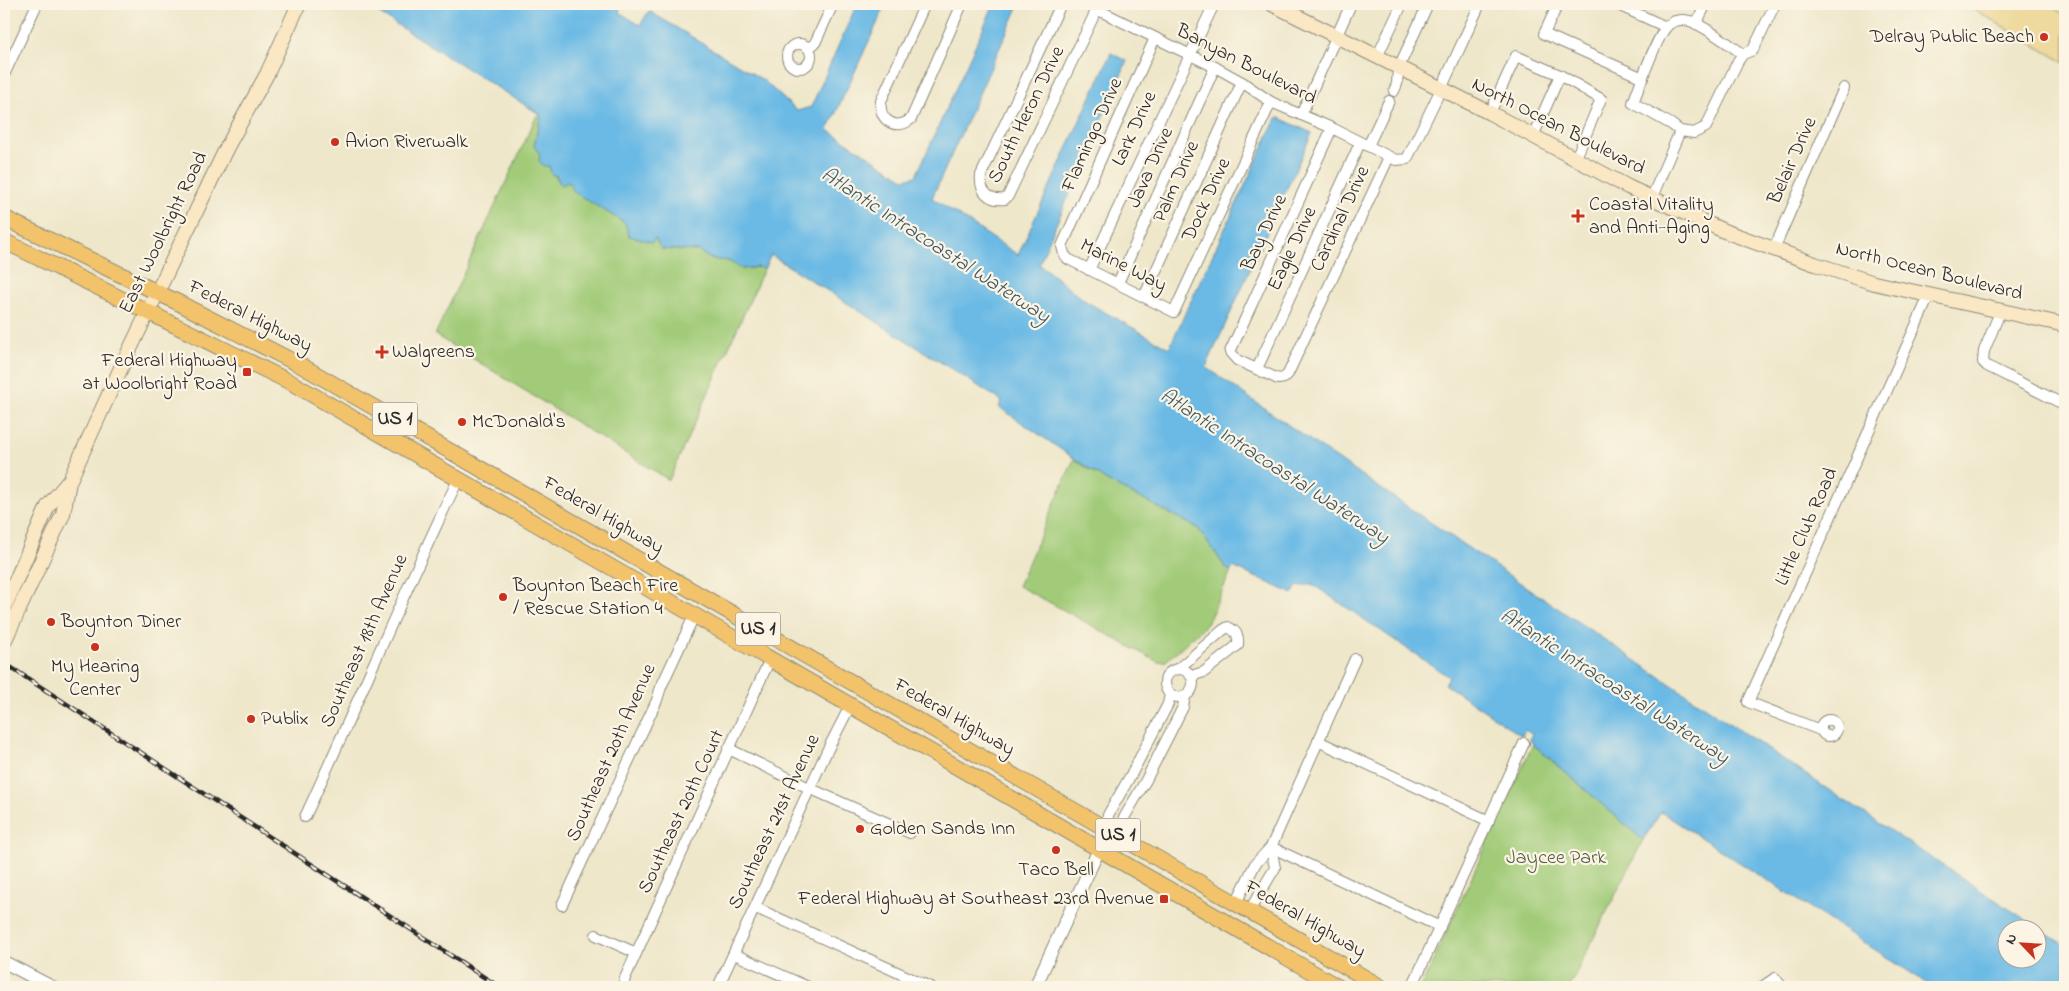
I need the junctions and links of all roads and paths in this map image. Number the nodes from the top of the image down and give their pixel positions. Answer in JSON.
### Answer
{"nodes":[{"id":1,"x":37,"y":4,"type":"edge"},
{"id":2,"x":299,"y":4,"type":"edge"},
{"id":3,"x":833,"y":4,"type":"edge"},
{"id":4,"x":925,"y":4,"type":"edge"},
{"id":5,"x":962,"y":4,"type":"edge"},
{"id":6,"x":1061,"y":4,"type":"edge"},
{"id":7,"x":1086,"y":4,"type":"edge"},
{"id":8,"x":1214,"y":4,"type":"edge"},
{"id":9,"x":1272,"y":4,"type":"edge"},
{"id":10,"x":1351,"y":4,"type":"edge"},
{"id":11,"x":1402,"y":4,"type":"edge"},
{"id":12,"x":1428,"y":4,"type":"edge"},
{"id":13,"x":1480,"y":4,"type":"edge"},
{"id":14,"x":1558,"y":4,"type":"edge"},
{"id":15,"x":1616,"y":4,"type":"edge"},
{"id":16,"x":1706,"y":4,"type":"edge"},
{"id":17,"x":1775,"y":4,"type":"edge"},
{"id":18,"x":1097,"y":9,"type":"junction"},
{"id":19,"x":1696,"y":24,"type":"junction"},
{"id":20,"x":1666,"y":27,"type":"junction"},
{"id":21,"x":1336,"y":37,"type":"junction"},
{"id":22,"x":1155,"y":38,"type":"junction"},
{"id":23,"x":809,"y":48,"type":"dead end"},
{"id":24,"x":1189,"y":54,"type":"junction"},
{"id":25,"x":1743,"y":54,"type":"junction"},
{"id":26,"x":1377,"y":57,"type":"junction"},
{"id":27,"x":1216,"y":67,"type":"junction"},
{"id":28,"x":1398,"y":69,"type":"junction"},
{"id":29,"x":4,"y":75,"type":"edge"},
{"id":30,"x":1560,"y":75,"type":"junction"},
{"id":31,"x":1643,"y":78,"type":"junction"},
{"id":32,"x":1242,"y":82,"type":"junction"},
{"id":33,"x":1844,"y":88,"type":"dead end"},
{"id":34,"x":1439,"y":94,"type":"junction"},
{"id":35,"x":1271,"y":102,"type":"junction"},
{"id":36,"x":1490,"y":113,"type":"junction"},
{"id":37,"x":1301,"y":115,"type":"junction"},
{"id":38,"x":1332,"y":128,"type":"junction"},
{"id":39,"x":1680,"y":131,"type":"junction"},
{"id":40,"x":1533,"y":136,"type":"junction"},
{"id":41,"x":1364,"y":145,"type":"junction"},
{"id":42,"x":1389,"y":157,"type":"junction"},
{"id":43,"x":1575,"y":160,"type":"junction"},
{"id":44,"x":1652,"y":197,"type":"junction"},
{"id":45,"x":4,"y":218,"type":"edge"},
{"id":46,"x":4,"y":241,"type":"edge"},
{"id":47,"x":1062,"y":246,"type":"joint"},
{"id":48,"x":1774,"y":249,"type":"junction"},
{"id":49,"x":1089,"y":270,"type":"junction"},
{"id":50,"x":1118,"y":283,"type":"junction"},
{"id":51,"x":158,"y":293,"type":"junction"},
{"id":52,"x":1929,"y":296,"type":"junction"},
{"id":53,"x":1144,"y":297,"type":"junction"},
{"id":54,"x":148,"y":312,"type":"junction"},
{"id":55,"x":1174,"y":312,"type":"joint"},
{"id":56,"x":2000,"y":312,"type":"junction"},
{"id":57,"x":2065,"y":325,"type":"edge"},
{"id":58,"x":1257,"y":369,"type":"junction"},
{"id":59,"x":2065,"y":405,"type":"edge"},
{"id":60,"x":470,"y":462,"type":"junction"},
{"id":61,"x":445,"y":472,"type":"junction"},
{"id":62,"x":488,"y":473,"type":"junction"},
{"id":63,"x":458,"y":480,"type":"junction"},
{"id":64,"x":69,"y":482,"type":"junction"},
{"id":65,"x":4,"y":608,"type":"edge"},
{"id":66,"x":694,"y":616,"type":"junction"},
{"id":67,"x":4,"y":642,"type":"edge"},
{"id":68,"x":770,"y":659,"type":"junction"},
{"id":69,"x":1355,"y":659,"type":"dead end"},
{"id":70,"x":1178,"y":669,"type":"junction"},
{"id":71,"x":1192,"y":676,"type":"junction"},
{"id":72,"x":854,"y":684,"type":"junction"},
{"id":73,"x":1170,"y":694,"type":"junction"},
{"id":74,"x":834,"y":696,"type":"junction"},
{"id":75,"x":1185,"y":696,"type":"junction"},
{"id":76,"x":850,"y":706,"type":"junction"},
{"id":77,"x":1820,"y":730,"type":"dead end"},
{"id":78,"x":950,"y":738,"type":"junction"},
{"id":79,"x":1318,"y":742,"type":"junction"},
{"id":80,"x":1524,"y":743,"type":"dead end"},
{"id":81,"x":729,"y":749,"type":"junction"},
{"id":82,"x":809,"y":788,"type":"junction"},
{"id":83,"x":305,"y":817,"type":"dead end"},
{"id":84,"x":1489,"y":821,"type":"junction"},
{"id":85,"x":1108,"y":830,"type":"junction"},
{"id":86,"x":910,"y":833,"type":"dead end"},
{"id":87,"x":1271,"y":847,"type":"junction"},
{"id":88,"x":1098,"y":849,"type":"junction"},
{"id":89,"x":562,"y":905,"type":"dead end"},
{"id":90,"x":1243,"y":907,"type":"junction"},
{"id":91,"x":756,"y":908,"type":"junction"},
{"id":92,"x":1212,"y":916,"type":"junction"},
{"id":93,"x":1440,"y":927,"type":"junction"},
{"id":94,"x":596,"y":935,"type":"dead end"},
{"id":95,"x":636,"y":953,"type":"junction"},
{"id":96,"x":734,"y":954,"type":"junction"},
{"id":97,"x":4,"y":962,"type":"edge"},
{"id":98,"x":624,"y":983,"type":"edge"},
{"id":99,"x":52,"y":987,"type":"edge"},
{"id":100,"x":718,"y":987,"type":"edge"},
{"id":101,"x":808,"y":987,"type":"edge"},
{"id":102,"x":930,"y":987,"type":"edge"},
{"id":103,"x":1036,"y":987,"type":"edge"},
{"id":104,"x":1338,"y":987,"type":"edge"},
{"id":105,"x":1381,"y":987,"type":"edge"},
{"id":106,"x":1412,"y":987,"type":"edge"},
{"id":107,"x":1762,"y":987,"type":"edge"},
{"id":108,"x":1782,"y":987,"type":"edge"}],
"edges":[{"from":1,"to":29,"type":"street"},
{"from":2,"to":51,"type":"main road","name":"East Woolbright Road"},
{"from":3,"to":23,"type":"street"},
{"from":4,"to":5,"type":"street"},
{"from":6,"to":18,"type":"street","name":"South Heron Drive"},
{"from":7,"to":18,"type":"street","name":"Banyan Boulevard"},
{"from":8,"to":24,"type":"street","name":"Lark Drive"},
{"from":9,"to":21,"type":"main road","name":"North Ocean Boulevard"},
{"from":10,"to":21,"type":"street"},
{"from":11,"to":26,"type":"street"},
{"from":12,"to":28,"type":"street","name":"Eagle Drive"},
{"from":13,"to":34,"type":"street"},
{"from":14,"to":31,"type":"street"},
{"from":15,"to":20,"type":"street"},
{"from":16,"to":19,"type":"street"},
{"from":17,"to":25,"type":"street"},
{"from":18,"to":22,"type":"street","name":"Banyan Boulevard"},
{"from":19,"to":20,"type":"street"},
{"from":19,"to":25,"type":"street"},
{"from":20,"to":31,"type":"street"},
{"from":21,"to":26,"type":"main road","name":"North Ocean Boulevard"},
{"from":21,"to":37,"type":"street"},
{"from":22,"to":24,"type":"street","name":"Banyan Boulevard"},
{"from":22,"to":47,"type":"street","name":"Flamingo Drive"},
{"from":24,"to":27,"type":"street","name":"Banyan Boulevard"},
{"from":24,"to":49,"type":"street","name":"Lark Drive"},
{"from":25,"to":39,"type":"street"},
{"from":26,"to":28,"type":"main road","name":"North Ocean Boulevard"},
{"from":27,"to":32,"type":"street","name":"Banyan Boulevard"},
{"from":27,"to":50,"type":"street","name":"Java Drive"},
{"from":28,"to":34,"type":"main road","name":"North Ocean Boulevard"},
{"from":28,"to":41,"type":"street","name":"Eagle Drive"},
{"from":30,"to":36,"type":"street"},
{"from":30,"to":40,"type":"street"},
{"from":30,"to":43,"type":"street"},
{"from":31,"to":39,"type":"street"},
{"from":32,"to":35,"type":"street","name":"Banyan Boulevard"},
{"from":32,"to":53,"type":"street","name":"Palm Drive"},
{"from":33,"to":48,"type":"street","name":"Belair Drive"},
{"from":34,"to":36,"type":"main road","name":"North Ocean Boulevard"},
{"from":34,"to":42,"type":"street","name":"Cardinal Drive"},
{"from":35,"to":37,"type":"street","name":"Banyan Boulevard"},
{"from":35,"to":55,"type":"street","name":"Dock Drive"},
{"from":36,"to":40,"type":"main road","name":"North Ocean Boulevard"},
{"from":37,"to":38,"type":"street","name":"Banyan Boulevard"},
{"from":38,"to":41,"type":"street","name":"Banyan Boulevard"},
{"from":38,"to":58,"type":"street","name":"Bay Drive"},
{"from":39,"to":44,"type":"street"},
{"from":40,"to":43,"type":"main road","name":"North Ocean Boulevard"},
{"from":41,"to":42,"type":"street","name":"Banyan Boulevard"},
{"from":41,"to":58,"type":"street","name":"Eagle Drive"},
{"from":42,"to":58,"type":"street","name":"Cardinal Drive"},
{"from":43,"to":44,"type":"main road","name":"North Ocean Boulevard"},
{"from":44,"to":48,"type":"main road","name":"North Ocean Boulevard"},
{"from":45,"to":51,"type":"main road","name":"Federal Highway","number":"US 1"},
{"from":46,"to":54,"type":"main road","name":"Federal Highway","number":"US 1"},
{"from":47,"to":49,"type":"street","name":"Marine Way"},
{"from":48,"to":52,"type":"main road","name":"North Ocean Boulevard"},
{"from":49,"to":50,"type":"street","name":"Marine Way"},
{"from":50,"to":53,"type":"street","name":"Marine Way"},
{"from":51,"to":54,"type":"main road","name":"East Woolbright Road"},
{"from":51,"to":60,"type":"main road","name":"Federal Highway","number":"US 1"},
{"from":52,"to":56,"type":"main road","name":"North Ocean Boulevard"},
{"from":52,"to":77,"type":"street","name":"Little Club Road"},
{"from":53,"to":55,"type":"street","name":"Marine Way"},
{"from":54,"to":61,"type":"main road","name":"Federal Highway","number":"US 1"},
{"from":54,"to":64,"type":"main road","name":"East Woolbright Road"},
{"from":56,"to":57,"type":"main road","name":"North Ocean Boulevard"},
{"from":56,"to":59,"type":"street"},
{"from":60,"to":61,"type":"main road"},
{"from":60,"to":62,"type":"main road","name":"Federal Highway","number":"US 1"},
{"from":61,"to":63,"type":"main road","name":"Federal Highway","number":"US 1"},
{"from":62,"to":63,"type":"main road"},
{"from":62,"to":72,"type":"main road","name":"Federal Highway","number":"US 1"},
{"from":63,"to":66,"type":"main road","name":"Federal Highway","number":"US 1"},
{"from":63,"to":83,"type":"street","name":"Southeast 18th Avenue"},
{"from":64,"to":65,"type":"main road","name":"East Woolbright Road"},
{"from":64,"to":67,"type":"main road","name":"East Woolbright Road"},
{"from":66,"to":68,"type":"main road","name":"Federal Highway","number":"US 1"},
{"from":66,"to":89,"type":"street","name":"Southeast 20th Avenue"},
{"from":68,"to":74,"type":"main road","name":"Federal Highway","number":"US 1"},
{"from":68,"to":81,"type":"street","name":"Southeast 20th Court"},
{"from":69,"to":79,"type":"street"},
{"from":70,"to":71,"type":"street"},
{"from":70,"to":71,"type":"street"},
{"from":70,"to":73,"type":"street"},
{"from":71,"to":75,"type":"street"},
{"from":72,"to":74,"type":"main road"},
{"from":72,"to":78,"type":"main road","name":"Federal Highway","number":"US 1"},
{"from":73,"to":75,"type":"street"},
{"from":73,"to":85,"type":"street"},
{"from":74,"to":76,"type":"main road","name":"Federal Highway","number":"US 1"},
{"from":75,"to":85,"type":"street"},
{"from":76,"to":78,"type":"main road"},
{"from":76,"to":82,"type":"street","name":"Southeast 21st Avenue"},
{"from":76,"to":88,"type":"main road","name":"Federal Highway","number":"US 1"},
{"from":78,"to":85,"type":"main road","name":"Federal Highway","number":"US 1"},
{"from":79,"to":84,"type":"street"},
{"from":79,"to":87,"type":"street"},
{"from":80,"to":84,"type":"street"},
{"from":81,"to":82,"type":"street"},
{"from":81,"to":95,"type":"street","name":"Southeast 20th Court"},
{"from":82,"to":86,"type":"street"},
{"from":82,"to":91,"type":"street","name":"Southeast 21st Avenue"},
{"from":84,"to":93,"type":"street"},
{"from":85,"to":88,"type":"street"},
{"from":85,"to":90,"type":"main road","name":"Federal Highway","number":"US 1"},
{"from":87,"to":90,"type":"street"},
{"from":87,"to":90,"type":"street"},
{"from":87,"to":93,"type":"street"},
{"from":88,"to":92,"type":"main road","name":"Federal Highway","number":"US 1"},
{"from":88,"to":103,"type":"street"},
{"from":90,"to":92,"type":"main road"},
{"from":90,"to":105,"type":"main road","name":"Federal Highway","number":"US 1"},
{"from":91,"to":96,"type":"street","name":"Southeast 21st Avenue"},
{"from":91,"to":102,"type":"street"},
{"from":92,"to":104,"type":"main road","name":"Federal Highway","number":"US 1"},
{"from":93,"to":106,"type":"street"},
{"from":94,"to":95,"type":"street"},
{"from":95,"to":98,"type":"street","name":"Southeast 20th Court"},
{"from":96,"to":100,"type":"street","name":"Southeast 21st Avenue"},
{"from":96,"to":101,"type":"street"},
{"from":97,"to":99,"type":"street"},
{"from":107,"to":108,"type":"street"}]}
